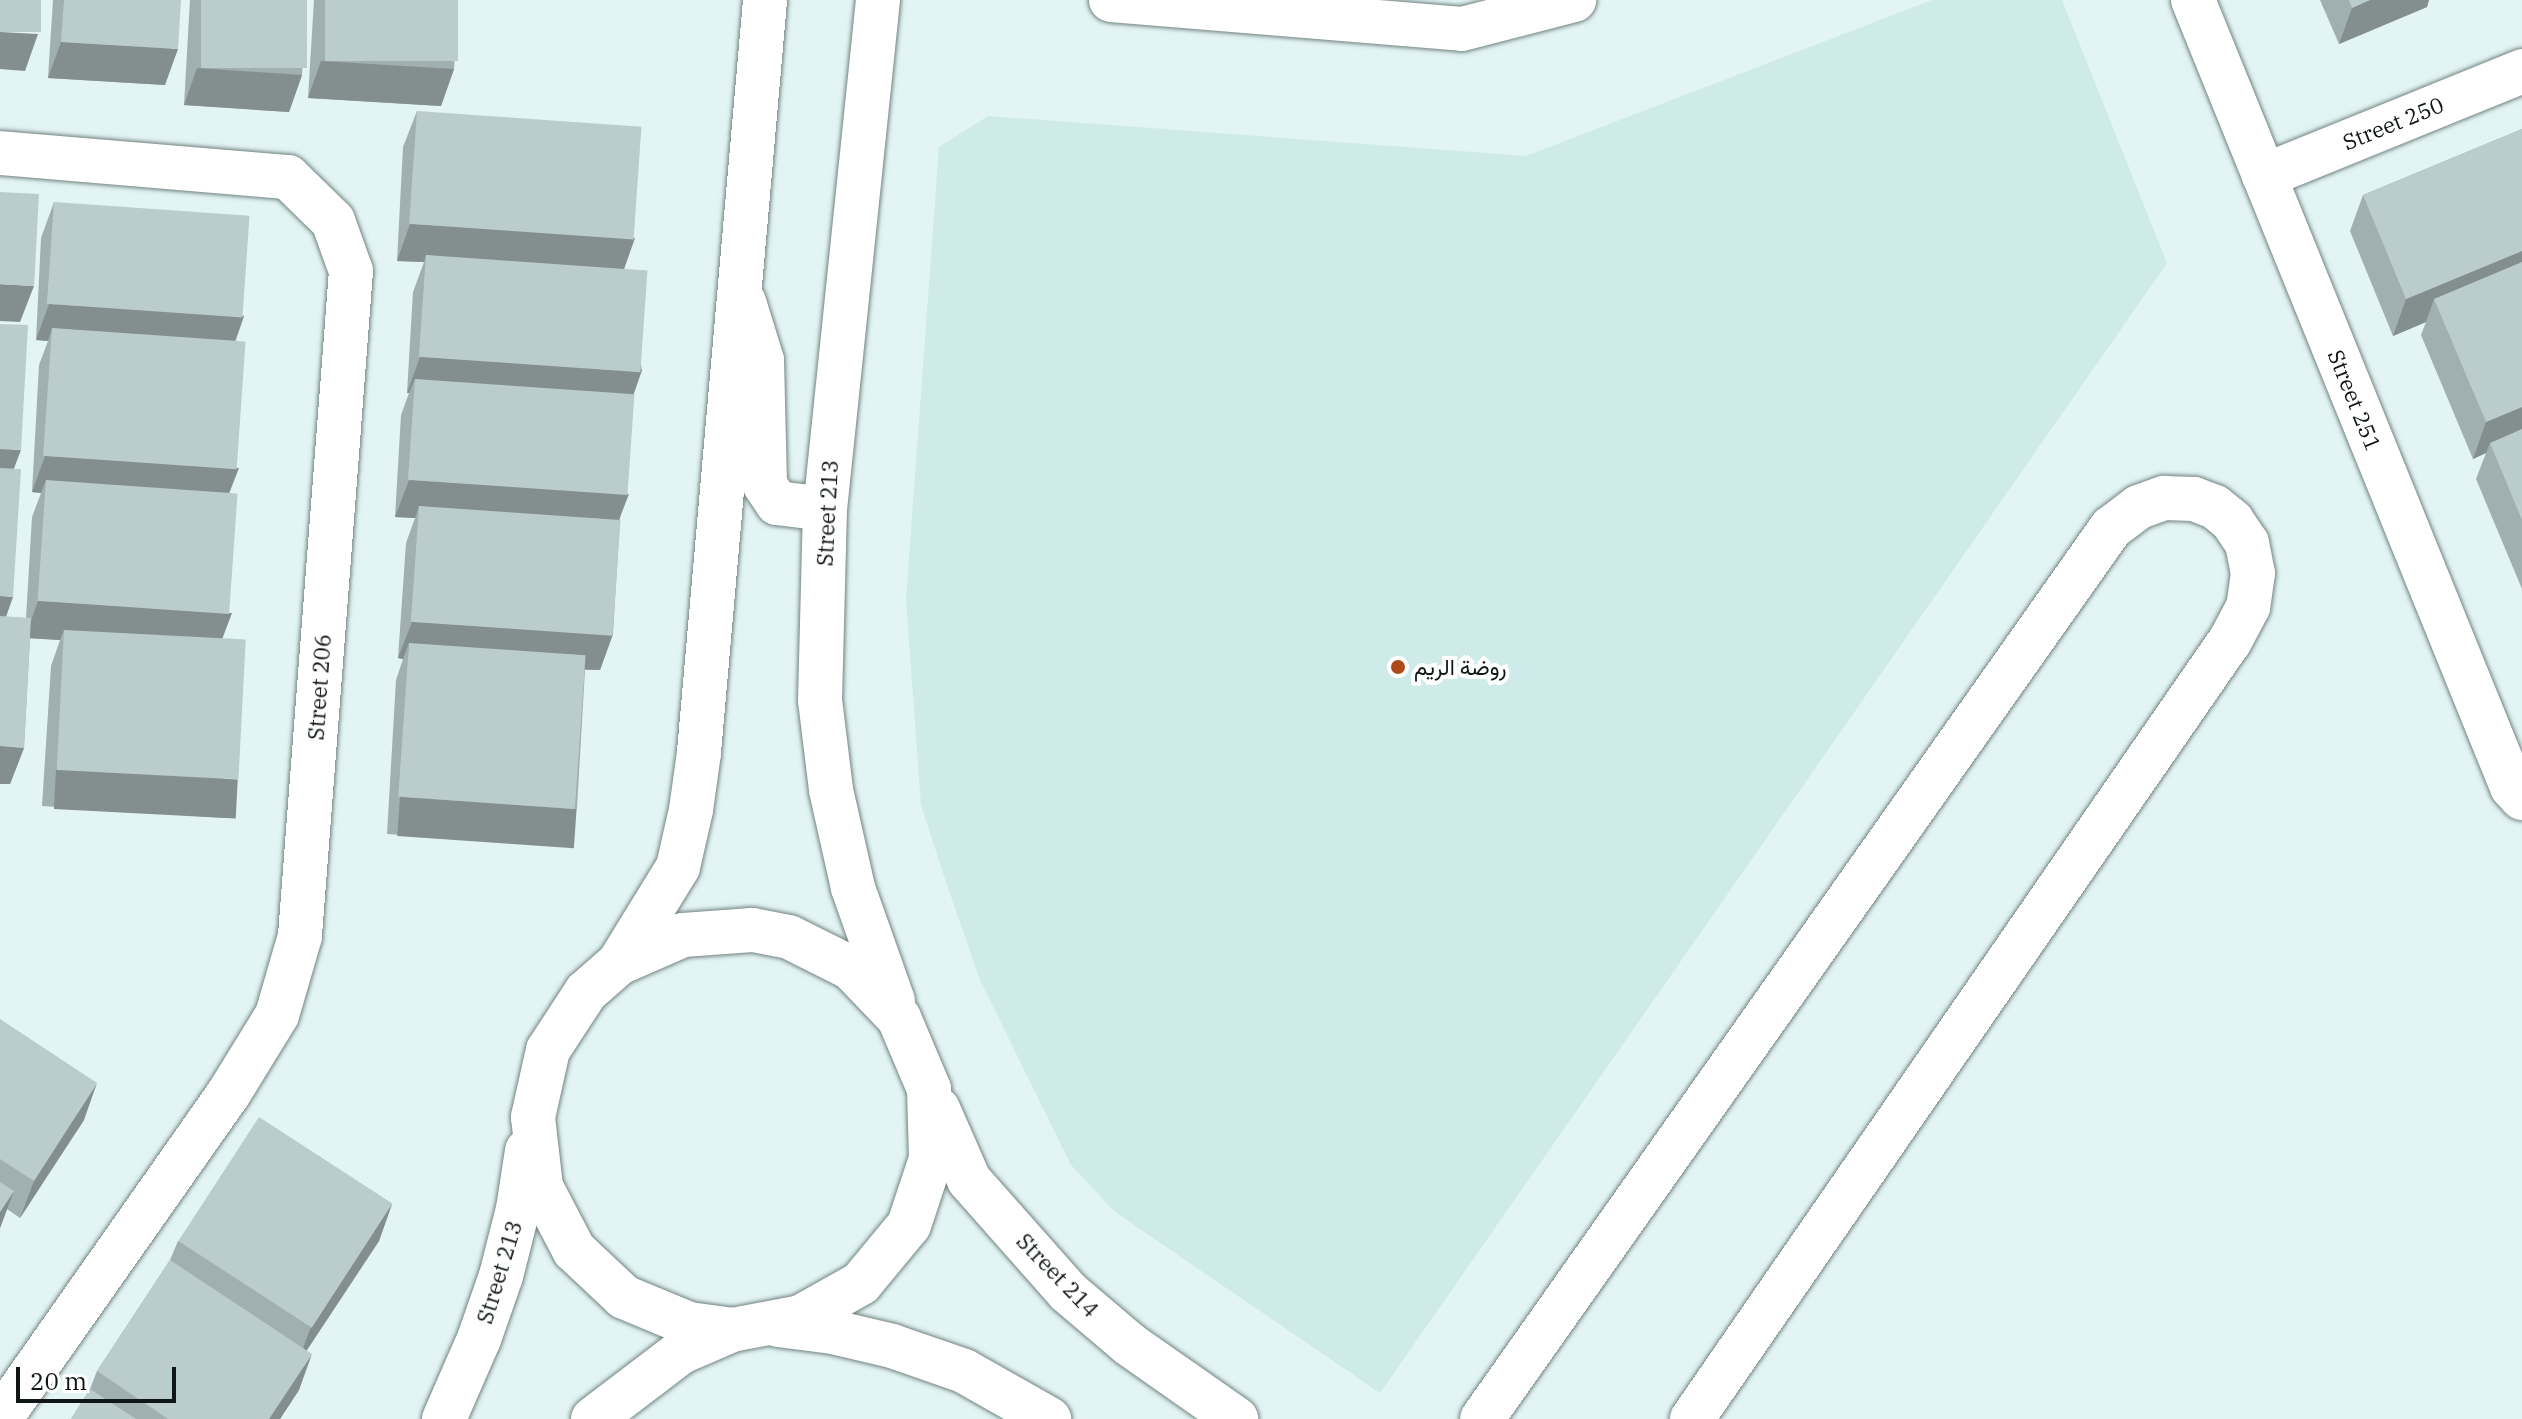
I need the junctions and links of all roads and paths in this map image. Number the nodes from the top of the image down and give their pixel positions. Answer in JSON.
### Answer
{"nodes":[{"id":1,"x":765,"y":0,"type":"edge"},
{"id":2,"x":878,"y":0,"type":"edge"},
{"id":3,"x":1111,"y":0,"type":"edge"},
{"id":4,"x":1574,"y":0,"type":"edge"},
{"id":5,"x":2193,"y":0,"type":"edge"},
{"id":6,"x":1247,"y":5,"type":"edge"},
{"id":7,"x":2522,"y":71,"type":"edge"},
{"id":8,"x":0,"y":153,"type":"edge"},
{"id":9,"x":2264,"y":176,"type":"junction"},
{"id":10,"x":738,"y":284,"type":"junction"},
{"id":11,"x":825,"y":509,"type":"junction"},
{"id":12,"x":2522,"y":798,"type":"edge"},
{"id":13,"x":619,"y":963,"type":"junction"},
{"id":14,"x":899,"y":1018,"type":"junction"},
{"id":15,"x":929,"y":1089,"type":"junction"},
{"id":16,"x":533,"y":1117,"type":"junction"},
{"id":17,"x":750,"y":1327,"type":"junction"},
{"id":18,"x":0,"y":1419,"type":"edge"},
{"id":19,"x":444,"y":1419,"type":"edge"},
{"id":20,"x":593,"y":1419,"type":"edge"},
{"id":21,"x":1049,"y":1419,"type":"edge"},
{"id":22,"x":1236,"y":1419,"type":"edge"},
{"id":23,"x":1482,"y":1419,"type":"edge"},
{"id":24,"x":1692,"y":1419,"type":"edge"}],
"edges":[{"from":1,"to":10,"type":"street"},
{"from":2,"to":11,"type":"street","name":"Street 213"},
{"from":3,"to":6,"type":"street"},
{"from":4,"to":6,"type":"street"},
{"from":5,"to":9,"type":"street","name":"Street 251"},
{"from":7,"to":9,"type":"street","name":"Street 250"},
{"from":8,"to":18,"type":"street","name":"Street 206"},
{"from":9,"to":12,"type":"street","name":"Street 251"},
{"from":10,"to":11,"type":"street"},
{"from":10,"to":13,"type":"street"},
{"from":11,"to":14,"type":"street","name":"Street 213"},
{"from":13,"to":14,"type":"street"},
{"from":13,"to":16,"type":"street","name":"Street 213"},
{"from":14,"to":15,"type":"street","name":"Street 213"},
{"from":15,"to":17,"type":"street"},
{"from":15,"to":22,"type":"street","name":"Street 214"},
{"from":16,"to":17,"type":"street"},
{"from":16,"to":19,"type":"street","name":"Street 213"},
{"from":17,"to":20,"type":"street"},
{"from":17,"to":21,"type":"street"},
{"from":23,"to":24,"type":"street"}]}
